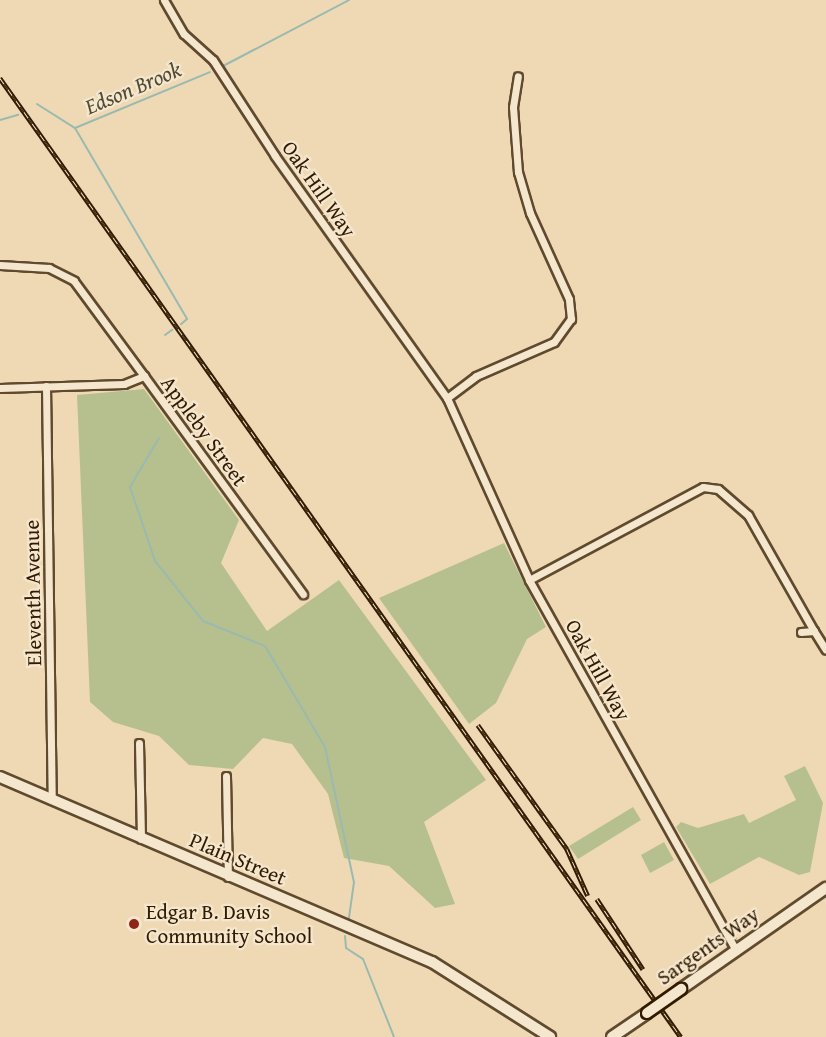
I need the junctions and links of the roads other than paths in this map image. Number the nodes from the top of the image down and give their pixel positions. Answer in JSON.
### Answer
{"nodes":[{"id":1,"x":164,"y":0,"type":"edge"},
{"id":2,"x":518,"y":76,"type":"dead end"},
{"id":3,"x":0,"y":265,"type":"edge"},
{"id":4,"x":144,"y":376,"type":"junction"},
{"id":5,"x":46,"y":386,"type":"junction"},
{"id":6,"x":0,"y":388,"type":"edge"},
{"id":7,"x":447,"y":398,"type":"junction"},
{"id":8,"x":529,"y":580,"type":"junction"},
{"id":9,"x":303,"y":594,"type":"dead end"},
{"id":10,"x":814,"y":631,"type":"junction"},
{"id":11,"x":801,"y":632,"type":"dead end"},
{"id":12,"x":826,"y":650,"type":"edge"},
{"id":13,"x":139,"y":743,"type":"dead end"},
{"id":14,"x":226,"y":776,"type":"dead end"},
{"id":15,"x":0,"y":777,"type":"edge"},
{"id":16,"x":52,"y":800,"type":"junction"},
{"id":17,"x":141,"y":839,"type":"junction"},
{"id":18,"x":228,"y":877,"type":"junction"},
{"id":19,"x":826,"y":888,"type":"edge"},
{"id":20,"x":736,"y":951,"type":"junction"},
{"id":21,"x":550,"y":1037,"type":"edge"},
{"id":22,"x":612,"y":1037,"type":"edge"}],
"edges":[{"from":1,"to":7,"type":"street","name":"Oak Hill Way"},
{"from":2,"to":7,"type":"street"},
{"from":3,"to":4,"type":"street"},
{"from":4,"to":5,"type":"street","name":"Appleby Street"},
{"from":4,"to":9,"type":"street","name":"Appleby Street"},
{"from":5,"to":6,"type":"street","name":"Appleby Street"},
{"from":5,"to":16,"type":"street","name":"Eleventh Avenue"},
{"from":7,"to":8,"type":"street","name":"Oak Hill Way"},
{"from":8,"to":10,"type":"street"},
{"from":8,"to":20,"type":"street","name":"Oak Hill Way"},
{"from":10,"to":11,"type":"street"},
{"from":10,"to":12,"type":"street"},
{"from":13,"to":17,"type":"street"},
{"from":14,"to":18,"type":"street"},
{"from":15,"to":16,"type":"main road","name":"Plain Street"},
{"from":16,"to":17,"type":"main road","name":"Plain Street"},
{"from":17,"to":18,"type":"main road","name":"Plain Street"},
{"from":18,"to":21,"type":"main road","name":"Plain Street"},
{"from":19,"to":20,"type":"main road","name":"Sargents Way"},
{"from":20,"to":22,"type":"main road","name":"Sargents Way","bridge":true}]}
